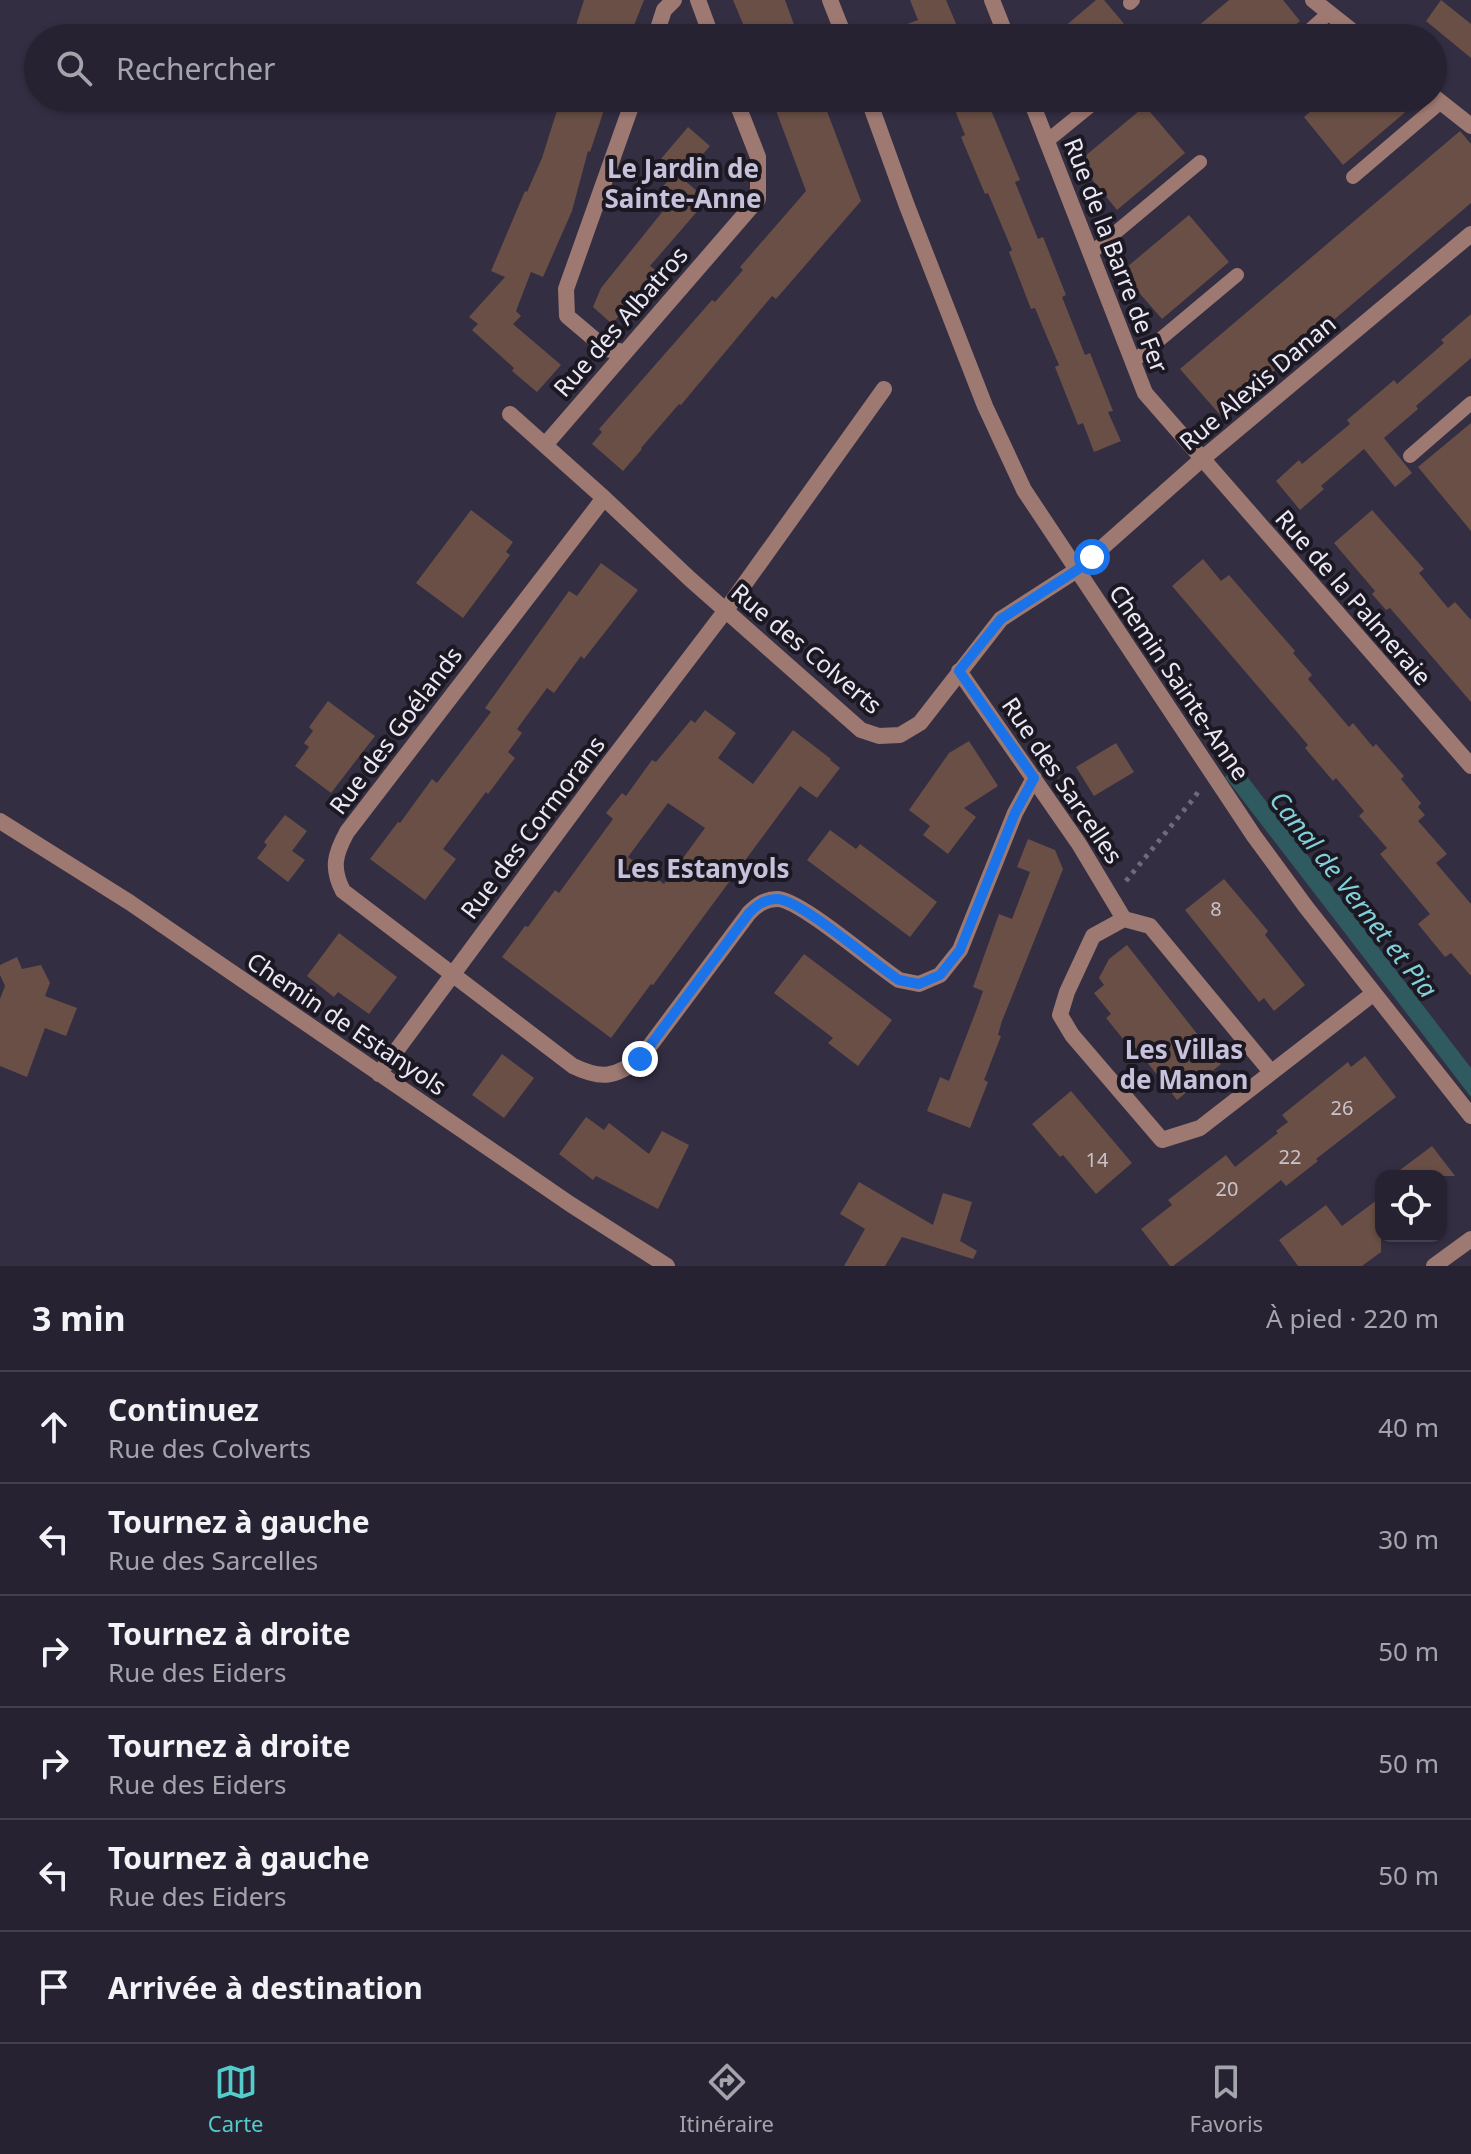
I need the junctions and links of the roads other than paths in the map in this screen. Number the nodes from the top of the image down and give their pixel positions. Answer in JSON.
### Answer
{"nodes":[{"id":1,"x":674,"y":0,"type":"edge"},
{"id":2,"x":698,"y":0,"type":"edge"},
{"id":3,"x":830,"y":0,"type":"edge"},
{"id":4,"x":992,"y":0,"type":"edge"},
{"id":5,"x":1313,"y":0,"type":"edge"},
{"id":6,"x":1329,"y":13,"type":"junction"},
{"id":7,"x":660,"y":24,"type":"edge"},
{"id":8,"x":707,"y":24,"type":"edge"},
{"id":9,"x":839,"y":24,"type":"edge"},
{"id":10,"x":1001,"y":24,"type":"edge"},
{"id":11,"x":1317,"y":24,"type":"edge"},
{"id":12,"x":1343,"y":24,"type":"edge"},
{"id":13,"x":1447,"y":107,"type":"edge"},
{"id":14,"x":629,"y":112,"type":"edge"},
{"id":15,"x":740,"y":112,"type":"edge"},
{"id":16,"x":873,"y":112,"type":"edge"},
{"id":17,"x":1036,"y":112,"type":"edge"},
{"id":18,"x":1083,"y":112,"type":"edge"},
{"id":19,"x":1423,"y":112,"type":"edge"},
{"id":20,"x":1471,"y":126,"type":"edge"},
{"id":21,"x":1047,"y":141,"type":"junction"},
{"id":22,"x":1200,"y":162,"type":"dead end"},
{"id":23,"x":1353,"y":177,"type":"dead end"},
{"id":24,"x":1471,"y":234,"type":"edge"},
{"id":25,"x":1091,"y":253,"type":"junction"},
{"id":26,"x":1237,"y":275,"type":"dead end"},
{"id":27,"x":624,"y":352,"type":"junction"},
{"id":28,"x":1133,"y":362,"type":"junction"},
{"id":29,"x":884,"y":389,"type":"dead end"},
{"id":30,"x":1471,"y":403,"type":"edge"},
{"id":31,"x":510,"y":414,"type":"dead end"},
{"id":32,"x":545,"y":445,"type":"junction"},
{"id":33,"x":1410,"y":456,"type":"dead end"},
{"id":34,"x":1202,"y":459,"type":"junction"},
{"id":35,"x":604,"y":498,"type":"junction"},
{"id":36,"x":1077,"y":570,"type":"junction"},
{"id":37,"x":726,"y":610,"type":"junction"},
{"id":38,"x":959,"y":671,"type":"junction"},
{"id":39,"x":1471,"y":766,"type":"edge"},
{"id":40,"x":1034,"y":778,"type":"junction"},
{"id":41,"x":0,"y":821,"type":"edge"},
{"id":42,"x":1124,"y":919,"type":"junction"},
{"id":43,"x":453,"y":975,"type":"junction"},
{"id":44,"x":1374,"y":993,"type":"junction"},
{"id":45,"x":1271,"y":1072,"type":"junction"},
{"id":46,"x":379,"y":1074,"type":"junction"},
{"id":47,"x":1471,"y":1116,"type":"edge"},
{"id":48,"x":1471,"y":1239,"type":"edge"},
{"id":49,"x":667,"y":1266,"type":"edge"},
{"id":50,"x":1434,"y":1266,"type":"edge"}],
"edges":[{"from":1,"to":7,"type":"street"},
{"from":2,"to":8,"type":"street"},
{"from":3,"to":9,"type":"street"},
{"from":4,"to":10,"type":"street"},
{"from":5,"to":6,"type":"street"},
{"from":6,"to":11,"type":"lane"},
{"from":6,"to":12,"type":"street"},
{"from":13,"to":20,"type":"street"},
{"from":14,"to":27,"type":"street"},
{"from":15,"to":27,"type":"street","name":"Rue des Albatros"},
{"from":16,"to":36,"type":"street","name":"Chemin Sainte-Anne"},
{"from":17,"to":21,"type":"street","name":"Rue de la Barre de Fer"},
{"from":18,"to":21,"type":"lane"},
{"from":19,"to":23,"type":"lane"},
{"from":21,"to":25,"type":"street","name":"Rue de la Barre de Fer"},
{"from":22,"to":25,"type":"lane"},
{"from":24,"to":34,"type":"street","name":"Rue Alexis Danan"},
{"from":25,"to":28,"type":"street","name":"Rue de la Barre de Fer"},
{"from":26,"to":28,"type":"lane"},
{"from":27,"to":32,"type":"street","name":"Rue des Albatros"},
{"from":28,"to":34,"type":"street","name":"Rue de la Barre de Fer"},
{"from":29,"to":37,"type":"street","name":"Rue des Cormorans"},
{"from":30,"to":33,"type":"lane"},
{"from":31,"to":32,"type":"street","name":"Rue des Colverts"},
{"from":32,"to":35,"type":"street","name":"Rue des Colverts"},
{"from":34,"to":36,"type":"street","name":"Rue Alexis Danan"},
{"from":34,"to":39,"type":"street","name":"Rue de la Palmeraie"},
{"from":35,"to":37,"type":"street","name":"Rue des Colverts"},
{"from":35,"to":43,"type":"street","name":"Rue des Goélands"},
{"from":36,"to":38,"type":"street","name":"Rue des Colverts"},
{"from":36,"to":44,"type":"street","name":"Chemin Sainte-Anne"},
{"from":37,"to":38,"type":"street","name":"Rue des Colverts"},
{"from":37,"to":43,"type":"street","name":"Rue des Cormorans"},
{"from":38,"to":40,"type":"street","name":"Rue des Sarcelles"},
{"from":40,"to":42,"type":"street","name":"Rue des Sarcelles"},
{"from":40,"to":43,"type":"street","name":"Rue des Goélands"},
{"from":41,"to":46,"type":"street","name":"Chemin de Estanyols"},
{"from":42,"to":45,"type":"street"},
{"from":42,"to":45,"type":"street"},
{"from":43,"to":46,"type":"street","name":"Rue des Cormorans"},
{"from":44,"to":45,"type":"street"},
{"from":44,"to":47,"type":"street","name":"Chemin Sainte-Anne"},
{"from":46,"to":49,"type":"street","name":"Chemin de Estanyols"},
{"from":48,"to":50,"type":"street"}]}
